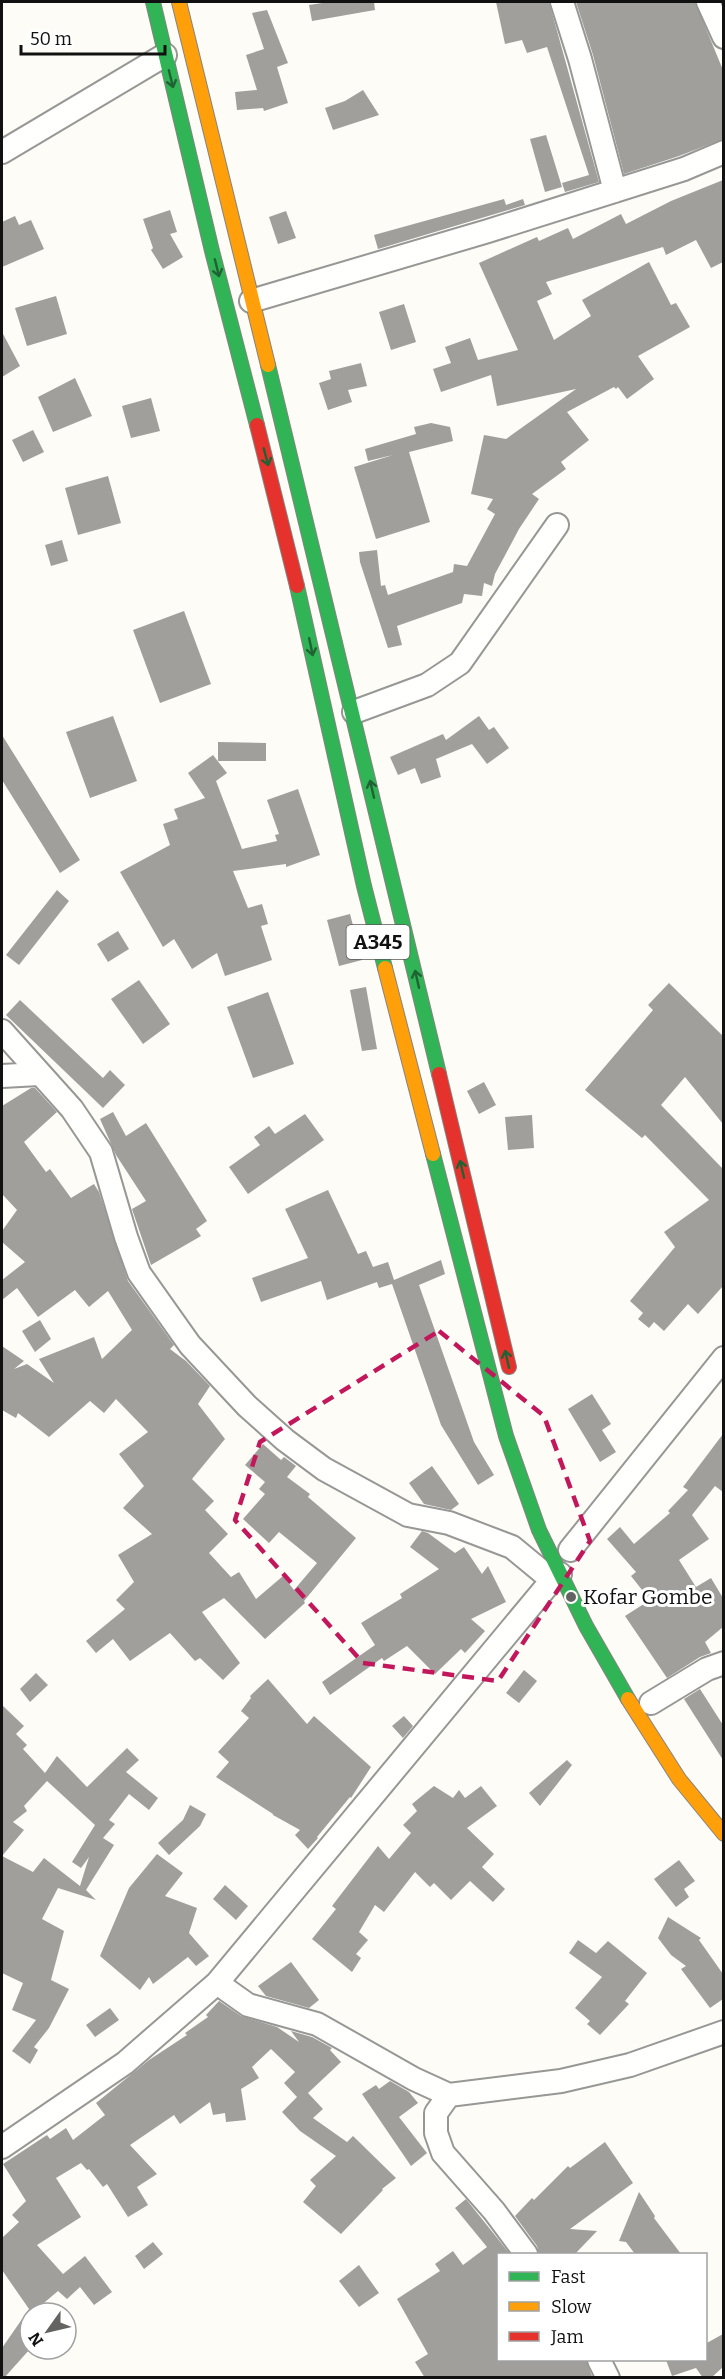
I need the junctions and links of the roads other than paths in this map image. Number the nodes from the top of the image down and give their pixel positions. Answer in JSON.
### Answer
{"nodes":[{"id":1,"x":153,"y":2,"type":"edge"},
{"id":2,"x":179,"y":2,"type":"edge"},
{"id":3,"x":562,"y":2,"type":"edge"},
{"id":4,"x":708,"y":2,"type":"edge"},
{"id":5,"x":723,"y":36,"type":"edge"},
{"id":6,"x":165,"y":55,"type":"junction"},
{"id":7,"x":2,"y":152,"type":"edge"},
{"id":8,"x":723,"y":152,"type":"edge"},
{"id":9,"x":615,"y":191,"type":"junction"},
{"id":10,"x":251,"y":301,"type":"junction"},
{"id":11,"x":557,"y":525,"type":"dead end"},
{"id":12,"x":354,"y":712,"type":"junction"},
{"id":13,"x":2,"y":1031,"type":"edge"},
{"id":14,"x":39,"y":1074,"type":"junction"},
{"id":15,"x":2,"y":1076,"type":"edge"},
{"id":16,"x":723,"y":1358,"type":"edge"},
{"id":17,"x":512,"y":1378,"type":"dead end"},
{"id":18,"x":564,"y":1559,"type":"junction"},
{"id":19,"x":723,"y":1663,"type":"edge"},
{"id":20,"x":652,"y":1705,"type":"dead end"},
{"id":21,"x":723,"y":1834,"type":"edge"},
{"id":22,"x":217,"y":1983,"type":"junction"},
{"id":23,"x":723,"y":2032,"type":"edge"},
{"id":24,"x":449,"y":2095,"type":"junction"},
{"id":25,"x":2,"y":2147,"type":"edge"},
{"id":26,"x":525,"y":2253,"type":"edge"},
{"id":27,"x":599,"y":2361,"type":"edge"},
{"id":28,"x":608,"y":2378,"type":"edge"}],
"edges":[{"from":1,"to":6,"type":"highway","number":"A345"},
{"from":2,"to":10,"type":"highway","number":"A345"},
{"from":3,"to":9,"type":"street"},
{"from":4,"to":5,"type":"street"},
{"from":6,"to":7,"type":"street"},
{"from":6,"to":18,"type":"highway","number":"A345","one_way":true},
{"from":8,"to":9,"type":"street"},
{"from":9,"to":10,"type":"street"},
{"from":10,"to":12,"type":"highway","number":"A345"},
{"from":11,"to":12,"type":"street"},
{"from":17,"to":12,"type":"highway","number":"A345","one_way":true},
{"from":13,"to":14,"type":"street"},
{"from":14,"to":15,"type":"street"},
{"from":14,"to":18,"type":"street"},
{"from":16,"to":18,"type":"street"},
{"from":18,"to":21,"type":"highway","number":"A345"},
{"from":18,"to":22,"type":"street"},
{"from":19,"to":20,"type":"street"},
{"from":22,"to":24,"type":"street"},
{"from":22,"to":25,"type":"street"},
{"from":23,"to":24,"type":"street"},
{"from":24,"to":26,"type":"street"},
{"from":27,"to":28,"type":"street"}]}
